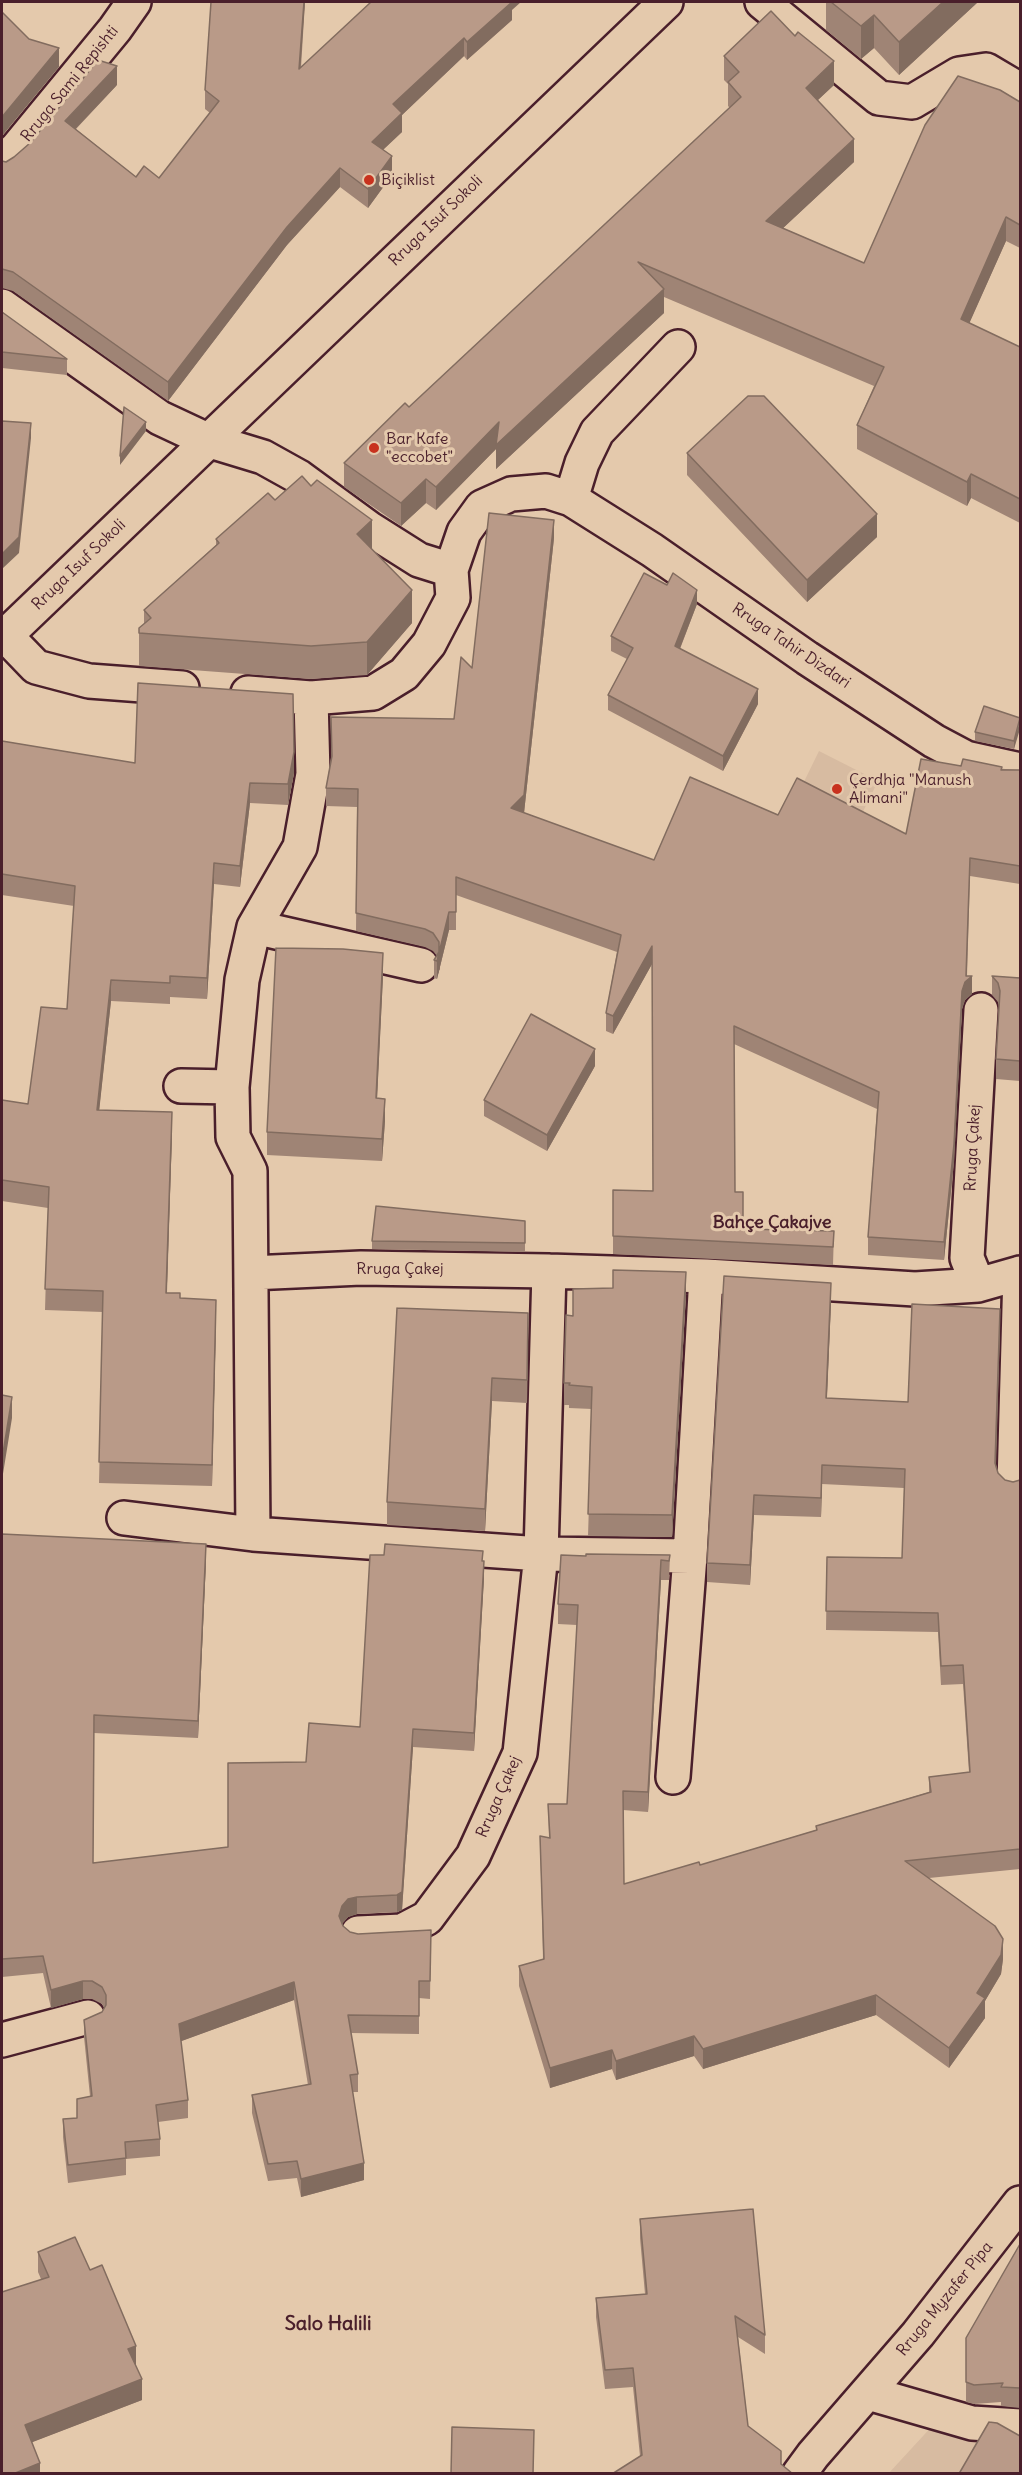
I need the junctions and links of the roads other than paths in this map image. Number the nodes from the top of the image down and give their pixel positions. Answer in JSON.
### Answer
{"nodes":[{"id":1,"x":134,"y":2,"type":"edge"},
{"id":2,"x":666,"y":2,"type":"edge"},
{"id":3,"x":762,"y":2,"type":"edge"},
{"id":4,"x":1020,"y":90,"type":"edge"},
{"id":5,"x":2,"y":162,"type":"edge"},
{"id":6,"x":2,"y":306,"type":"edge"},
{"id":7,"x":678,"y":347,"type":"dead end"},
{"id":8,"x":207,"y":440,"type":"junction"},
{"id":9,"x":570,"y":499,"type":"junction"},
{"id":10,"x":451,"y":570,"type":"junction"},
{"id":11,"x":4,"y":637,"type":"edge"},
{"id":12,"x":311,"y":698,"type":"junction"},
{"id":13,"x":1020,"y":770,"type":"edge"},
{"id":14,"x":254,"y":927,"type":"junction"},
{"id":15,"x":421,"y":965,"type":"dead end"},
{"id":16,"x":981,"y":1010,"type":"dead end"},
{"id":17,"x":181,"y":1086,"type":"dead end"},
{"id":18,"x":232,"y":1087,"type":"junction"},
{"id":19,"x":549,"y":1271,"type":"junction"},
{"id":20,"x":251,"y":1273,"type":"junction"},
{"id":21,"x":1020,"y":1273,"type":"edge"},
{"id":22,"x":706,"y":1276,"type":"junction"},
{"id":23,"x":978,"y":1285,"type":"junction"},
{"id":24,"x":1014,"y":1483,"type":"edge"},
{"id":25,"x":124,"y":1518,"type":"dead end"},
{"id":26,"x":253,"y":1534,"type":"junction"},
{"id":27,"x":541,"y":1554,"type":"junction"},
{"id":28,"x":690,"y":1556,"type":"junction"},
{"id":29,"x":673,"y":1777,"type":"dead end"},
{"id":30,"x":358,"y":1933,"type":"edge"},
{"id":31,"x":88,"y":2018,"type":"edge"},
{"id":32,"x":2,"y":2040,"type":"edge"},
{"id":33,"x":1020,"y":2204,"type":"edge"},
{"id":34,"x":868,"y":2392,"type":"junction"},
{"id":35,"x":1020,"y":2426,"type":"edge"},
{"id":36,"x":813,"y":2467,"type":"edge"}],
"edges":[{"from":1,"to":5,"type":"street","name":"Rruga Sami Repishti"},
{"from":2,"to":8,"type":"street","name":"Rruga Isuf Sokoli"},
{"from":3,"to":4,"type":"street"},
{"from":6,"to":8,"type":"street"},
{"from":7,"to":9,"type":"street"},
{"from":8,"to":10,"type":"street"},
{"from":8,"to":11,"type":"street","name":"Rruga Isuf Sokoli"},
{"from":9,"to":10,"type":"street","name":"Rruga Tahir Dizdari"},
{"from":9,"to":13,"type":"street","name":"Rruga Tahir Dizdari"},
{"from":10,"to":12,"type":"street","name":"Rruga Tahir Dizdari"},
{"from":11,"to":12,"type":"street","name":"Rruga Tahir Dizdari"},
{"from":12,"to":14,"type":"street"},
{"from":14,"to":15,"type":"street"},
{"from":14,"to":18,"type":"street"},
{"from":16,"to":23,"type":"street","name":"Rruga Çakej"},
{"from":17,"to":18,"type":"street"},
{"from":18,"to":20,"type":"street"},
{"from":19,"to":20,"type":"street","name":"Rruga Çakej"},
{"from":19,"to":22,"type":"street","name":"Rruga Çakej"},
{"from":19,"to":27,"type":"street","name":"Rruga Çakej"},
{"from":20,"to":26,"type":"street"},
{"from":21,"to":23,"type":"street","name":"Rruga Çakej"},
{"from":21,"to":24,"type":"street","name":"Rruga Çakej"},
{"from":22,"to":23,"type":"street","name":"Rruga Çakej"},
{"from":22,"to":28,"type":"street"},
{"from":25,"to":26,"type":"street"},
{"from":26,"to":27,"type":"street"},
{"from":27,"to":28,"type":"street"},
{"from":27,"to":30,"type":"street","name":"Rruga Çakej"},
{"from":28,"to":29,"type":"street"},
{"from":31,"to":32,"type":"street"},
{"from":33,"to":34,"type":"street","name":"Rruga Myzafer Pipa"},
{"from":34,"to":35,"type":"street"},
{"from":34,"to":36,"type":"street","name":"Rruga Myzafer Pipa"}]}
